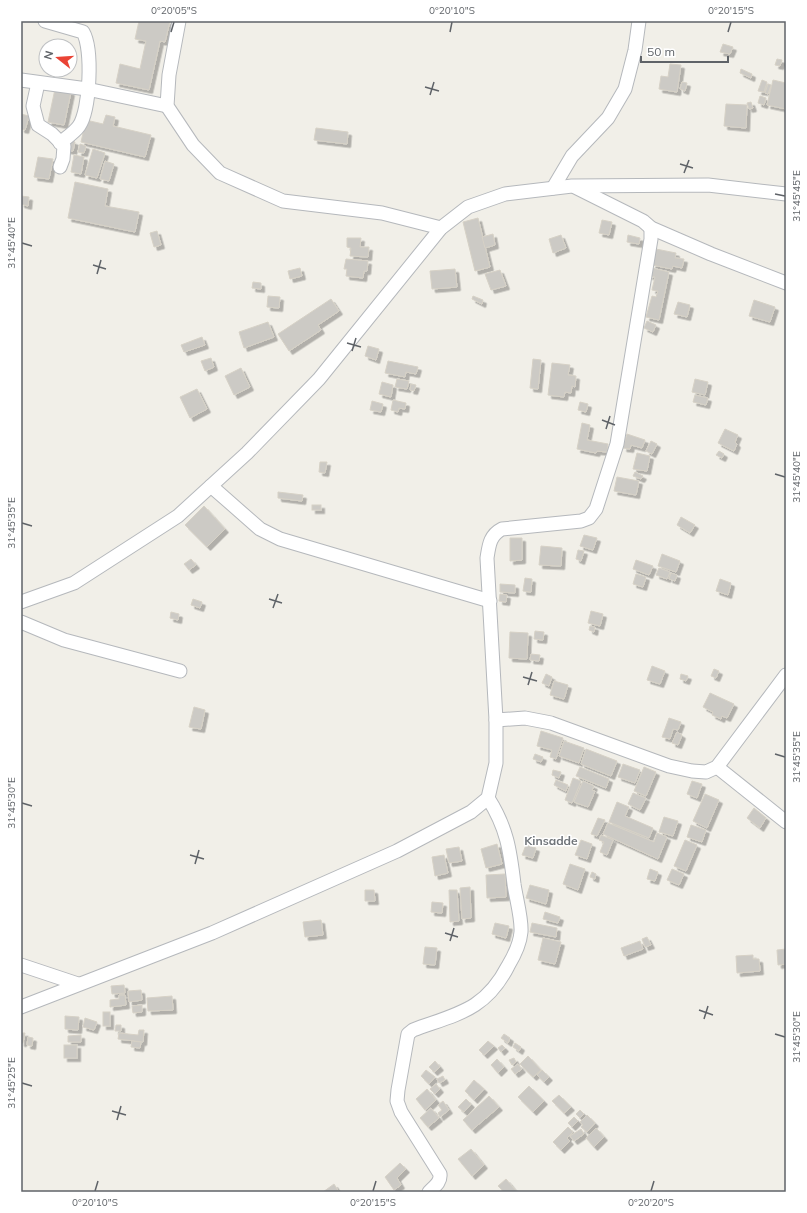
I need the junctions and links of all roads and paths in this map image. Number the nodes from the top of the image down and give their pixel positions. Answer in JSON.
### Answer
{"nodes":[{"id":1,"x":45,"y":21,"type":"edge"},
{"id":2,"x":179,"y":21,"type":"edge"},
{"id":3,"x":639,"y":21,"type":"edge"},
{"id":4,"x":21,"y":80,"type":"edge"},
{"id":5,"x":38,"y":83,"type":"junction"},
{"id":6,"x":87,"y":89,"type":"junction"},
{"id":7,"x":167,"y":106,"type":"junction"},
{"id":8,"x":60,"y":143,"type":"junction"},
{"id":9,"x":60,"y":167,"type":"dead end"},
{"id":10,"x":572,"y":186,"type":"junction"},
{"id":11,"x":553,"y":188,"type":"junction"},
{"id":12,"x":786,"y":194,"type":"edge"},
{"id":13,"x":441,"y":228,"type":"junction"},
{"id":14,"x":651,"y":228,"type":"junction"},
{"id":15,"x":786,"y":282,"type":"edge"},
{"id":16,"x":211,"y":486,"type":"junction"},
{"id":17,"x":490,"y":601,"type":"junction"},
{"id":18,"x":21,"y":602,"type":"edge"},
{"id":19,"x":21,"y":622,"type":"edge"},
{"id":20,"x":180,"y":671,"type":"dead end"},
{"id":21,"x":786,"y":675,"type":"edge"},
{"id":22,"x":496,"y":720,"type":"junction"},
{"id":23,"x":717,"y":767,"type":"junction"},
{"id":24,"x":488,"y":798,"type":"junction"},
{"id":25,"x":786,"y":822,"type":"edge"},
{"id":26,"x":21,"y":965,"type":"edge"},
{"id":27,"x":78,"y":984,"type":"junction"},
{"id":28,"x":21,"y":1007,"type":"edge"},
{"id":29,"x":429,"y":1192,"type":"edge"}],
"edges":[{"from":1,"to":6,"type":"street"},
{"from":2,"to":7,"type":"street"},
{"from":3,"to":11,"type":"street"},
{"from":4,"to":5,"type":"street"},
{"from":5,"to":6,"type":"street"},
{"from":5,"to":8,"type":"street"},
{"from":6,"to":7,"type":"street"},
{"from":6,"to":8,"type":"street"},
{"from":7,"to":13,"type":"street"},
{"from":8,"to":9,"type":"street"},
{"from":10,"to":11,"type":"street"},
{"from":10,"to":12,"type":"street"},
{"from":10,"to":14,"type":"street"},
{"from":11,"to":13,"type":"street"},
{"from":13,"to":16,"type":"street"},
{"from":14,"to":15,"type":"street"},
{"from":14,"to":17,"type":"street"},
{"from":16,"to":17,"type":"street"},
{"from":16,"to":18,"type":"street"},
{"from":17,"to":22,"type":"street"},
{"from":19,"to":20,"type":"street"},
{"from":21,"to":23,"type":"street"},
{"from":22,"to":23,"type":"street"},
{"from":22,"to":24,"type":"street"},
{"from":23,"to":25,"type":"street"},
{"from":24,"to":27,"type":"street"},
{"from":24,"to":29,"type":"street"},
{"from":26,"to":27,"type":"street"},
{"from":27,"to":28,"type":"street"}]}
